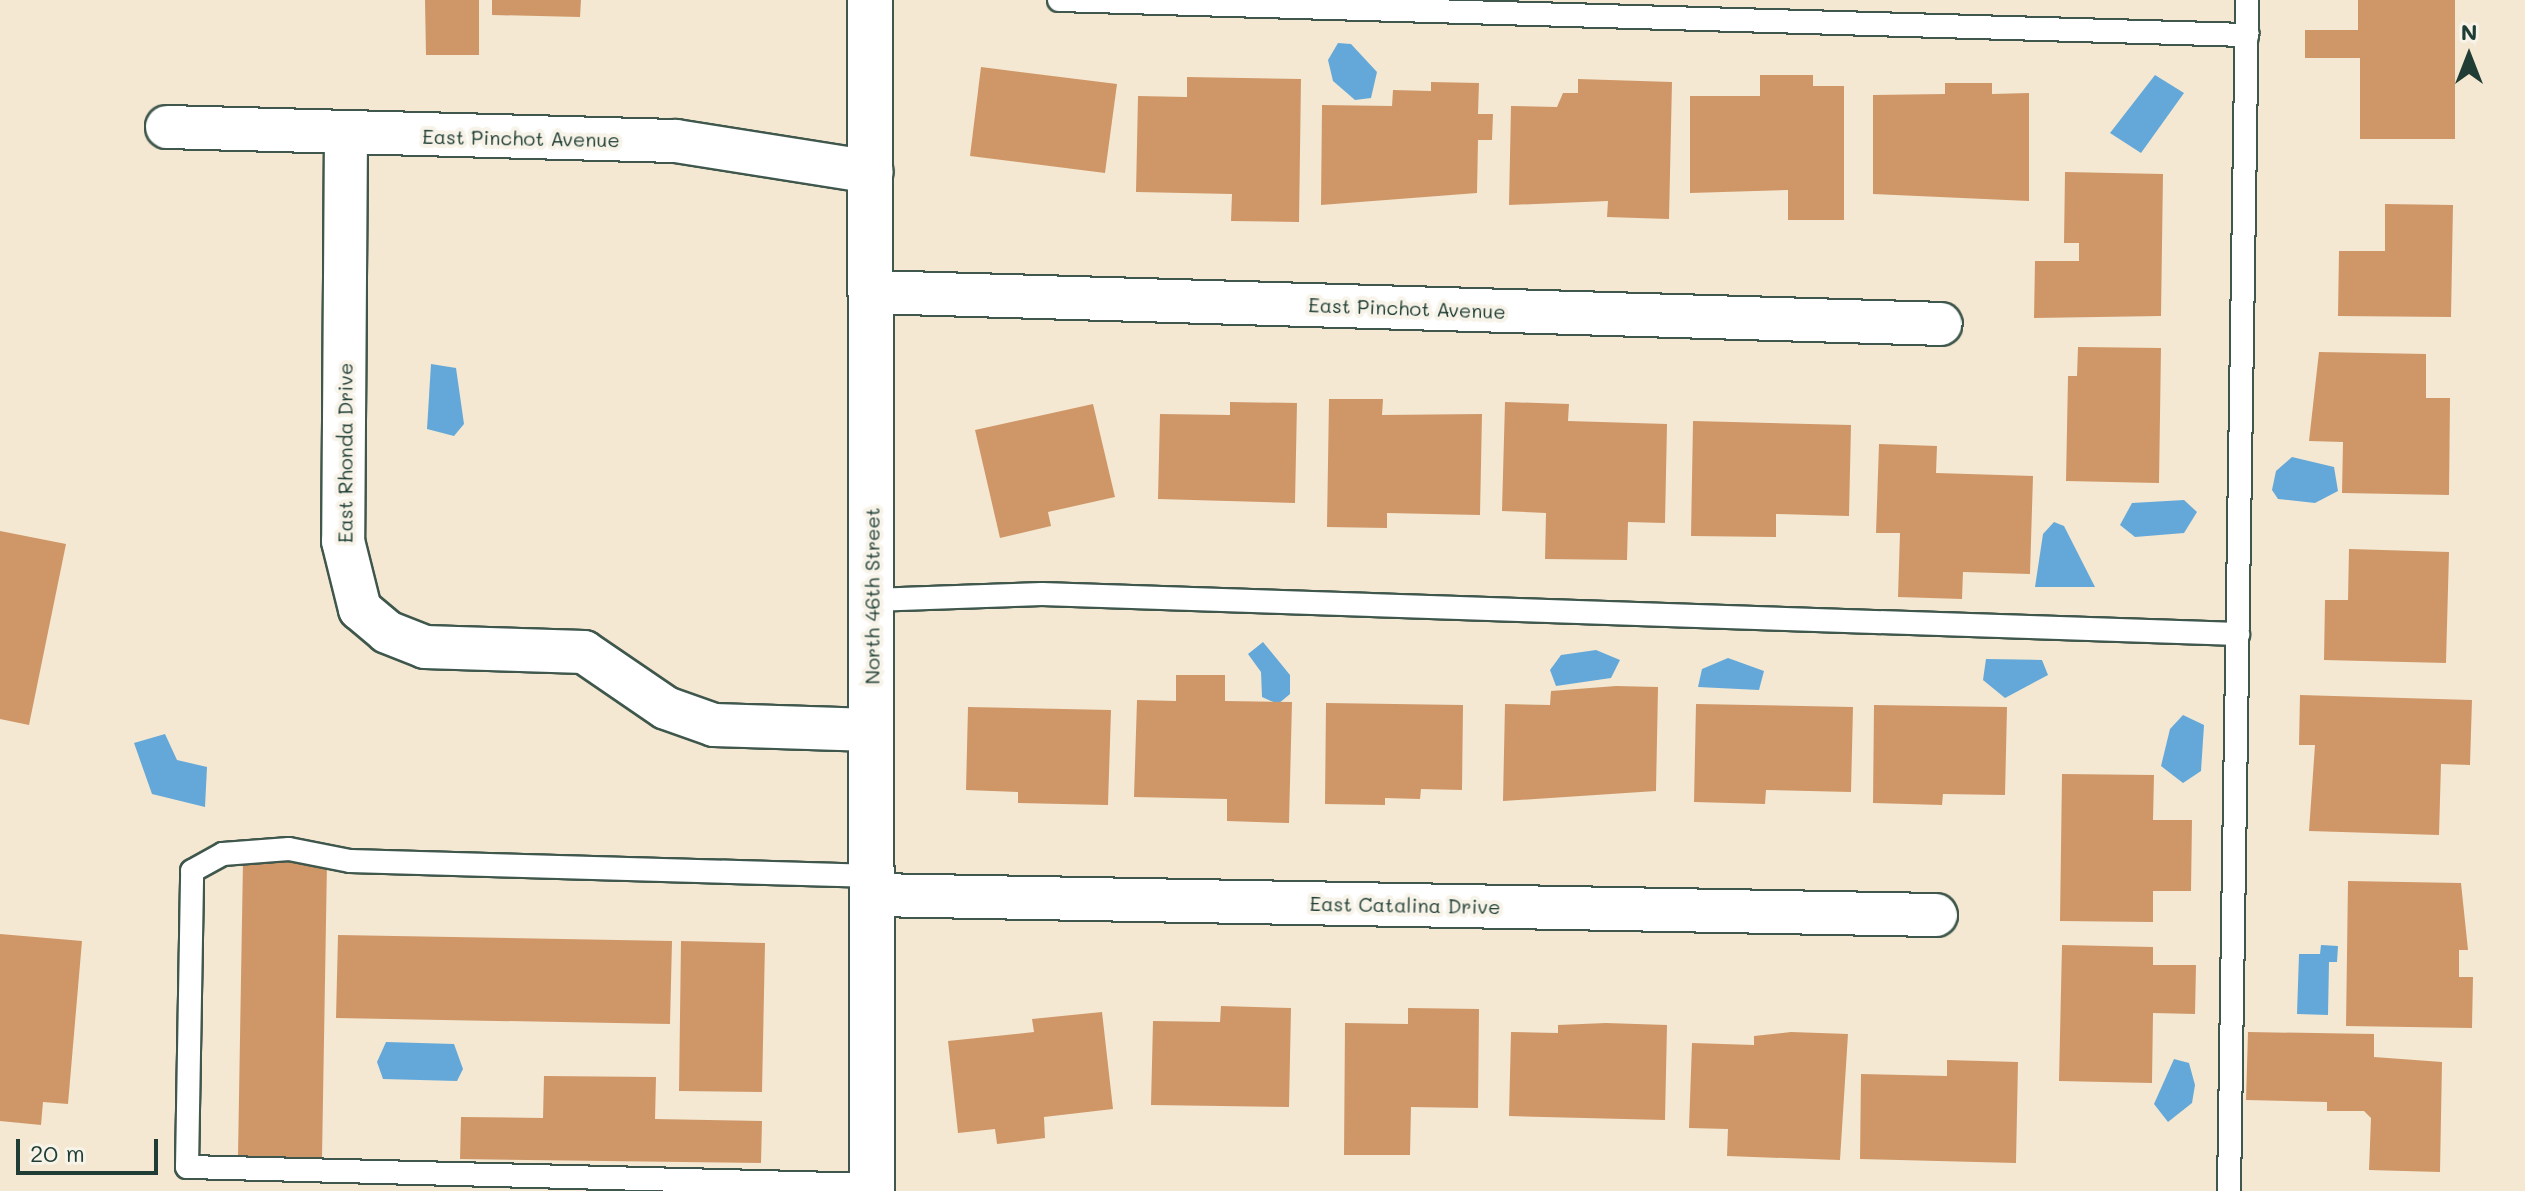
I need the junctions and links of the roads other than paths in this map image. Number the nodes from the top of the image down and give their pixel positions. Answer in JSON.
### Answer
{"nodes":[{"id":1,"x":870,"y":0,"type":"edge"},
{"id":2,"x":1059,"y":0,"type":"edge"},
{"id":3,"x":2247,"y":0,"type":"edge"},
{"id":4,"x":2247,"y":35,"type":"junction"},
{"id":5,"x":167,"y":127,"type":"dead end"},
{"id":6,"x":346,"y":134,"type":"junction"},
{"id":7,"x":872,"y":172,"type":"junction"},
{"id":8,"x":872,"y":292,"type":"junction"},
{"id":9,"x":1941,"y":324,"type":"dead end"},
{"id":10,"x":872,"y":600,"type":"junction"},
{"id":11,"x":2238,"y":634,"type":"junction"},
{"id":12,"x":872,"y":730,"type":"junction"},
{"id":13,"x":875,"y":885,"type":"junction"},
{"id":14,"x":1936,"y":915,"type":"dead end"},
{"id":15,"x":872,"y":1188,"type":"edge"},
{"id":16,"x":2229,"y":1191,"type":"edge"}],
"edges":[{"from":1,"to":7,"type":"street","name":"North 46th Street"},
{"from":2,"to":4,"type":"lane"},
{"from":3,"to":4,"type":"lane"},
{"from":4,"to":11,"type":"lane"},
{"from":5,"to":6,"type":"street","name":"East Pinchot Avenue"},
{"from":6,"to":7,"type":"street","name":"East Pinchot Avenue"},
{"from":6,"to":12,"type":"street","name":"East Rhonda Drive"},
{"from":7,"to":8,"type":"street","name":"North 46th Street"},
{"from":8,"to":9,"type":"street","name":"East Pinchot Avenue"},
{"from":8,"to":10,"type":"street","name":"North 46th Street"},
{"from":10,"to":11,"type":"lane"},
{"from":10,"to":12,"type":"street","name":"North 46th Street"},
{"from":11,"to":16,"type":"lane"},
{"from":12,"to":13,"type":"street","name":"North 46th Street"},
{"from":13,"to":14,"type":"street","name":"East Catalina Drive"},
{"from":13,"to":15,"type":"street","name":"North 46th Street"},
{"from":13,"to":15,"type":"lane"}]}
